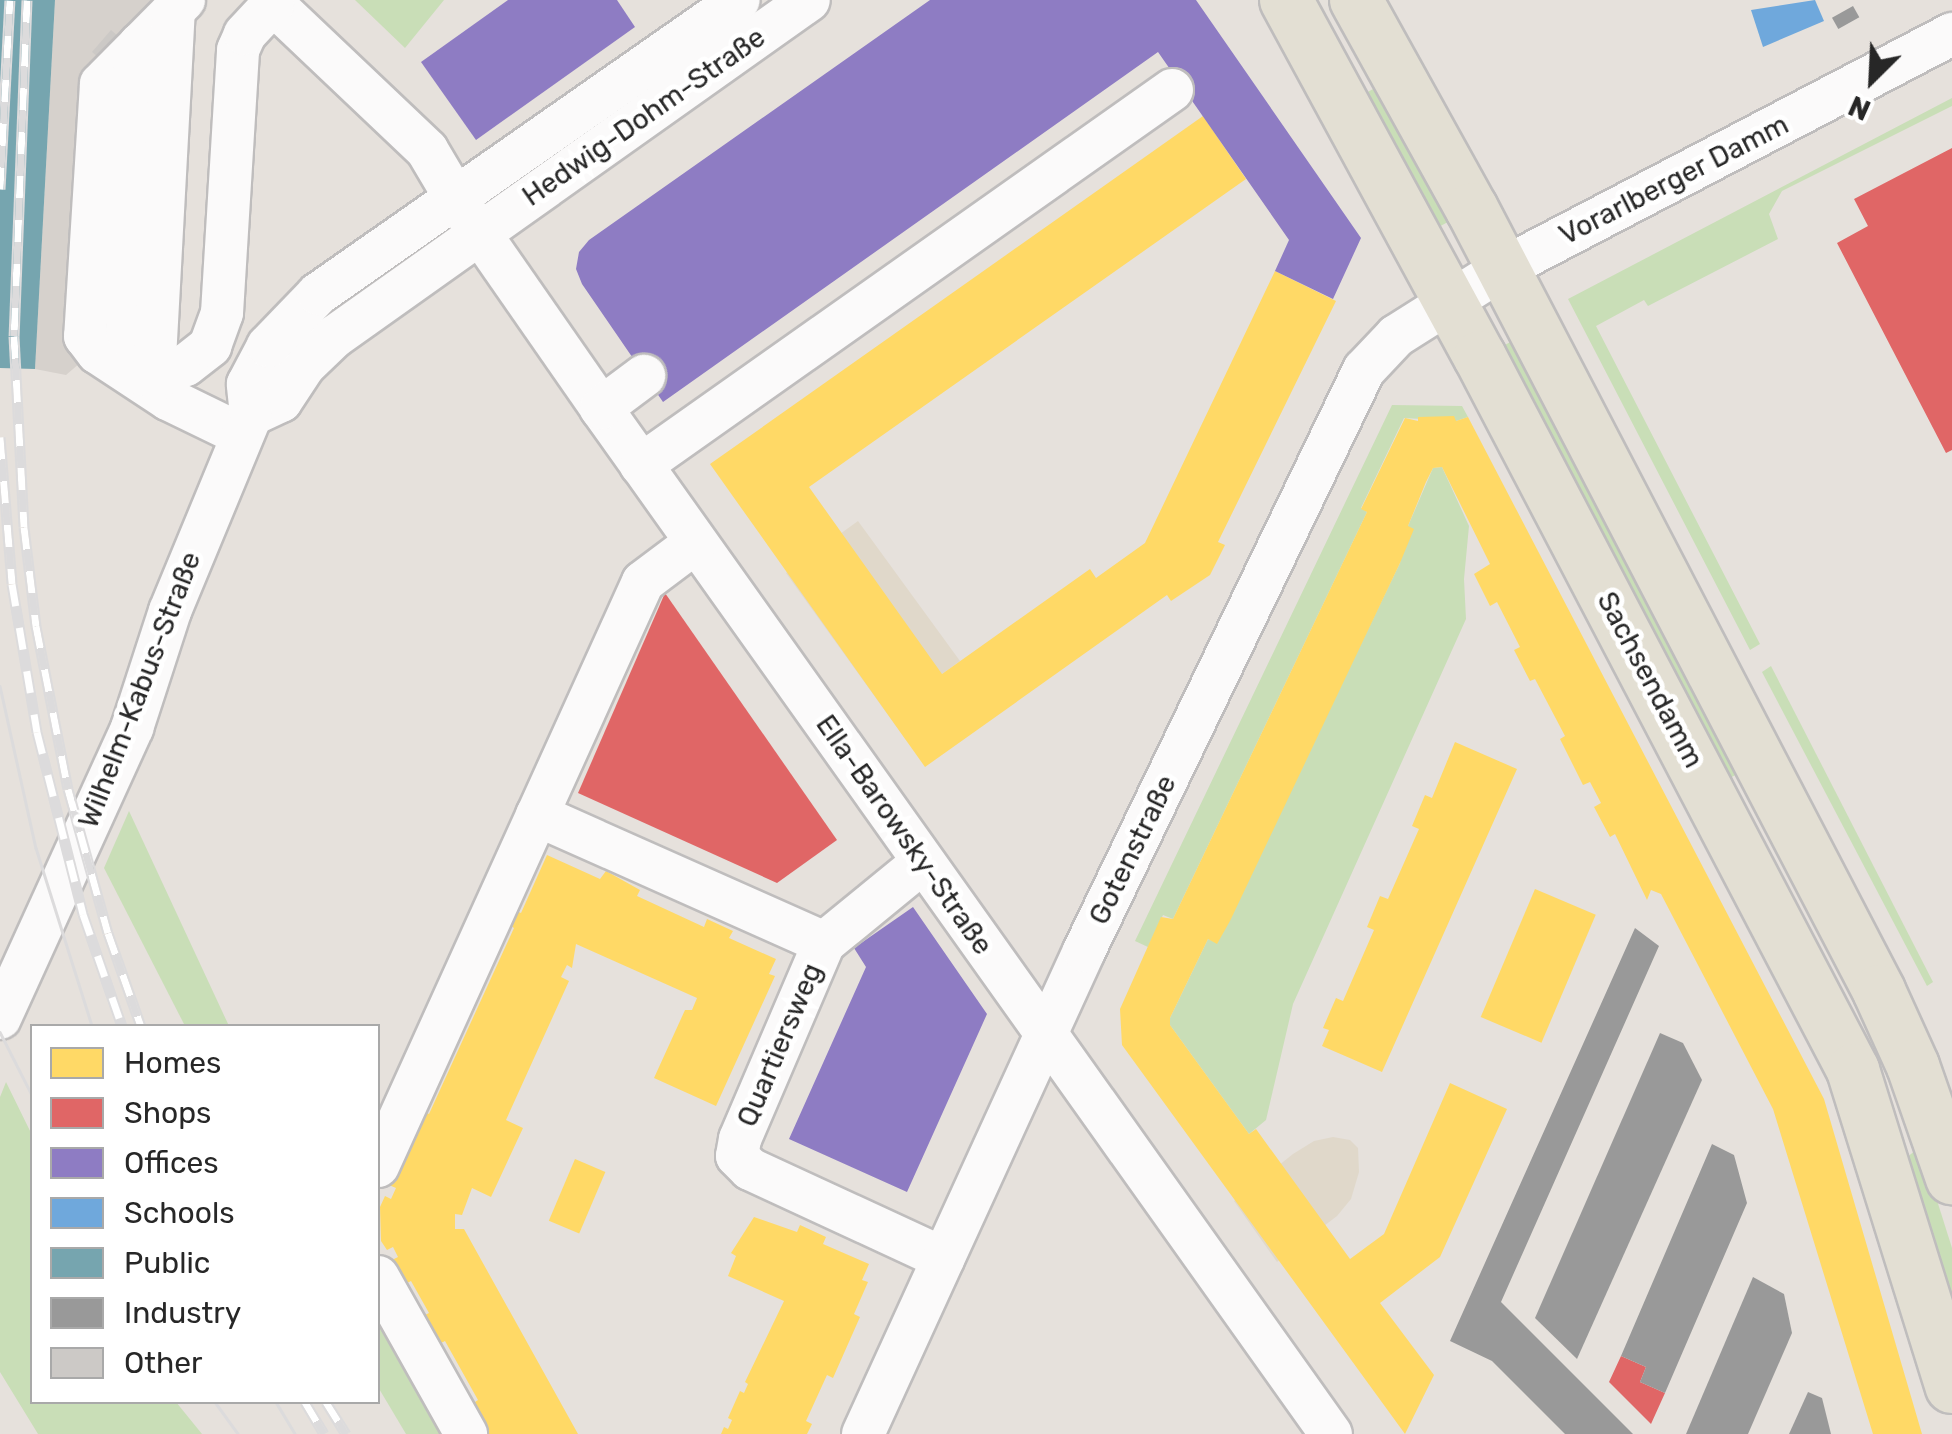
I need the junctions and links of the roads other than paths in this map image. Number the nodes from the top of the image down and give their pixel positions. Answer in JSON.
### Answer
{"nodes":[{"id":1,"x":809,"y":0,"type":"edge"},
{"id":2,"x":1286,"y":0,"type":"edge"},
{"id":3,"x":1356,"y":0,"type":"edge"},
{"id":4,"x":271,"y":2,"type":"edge"},
{"id":5,"x":731,"y":2,"type":"edge"},
{"id":6,"x":179,"y":5,"type":"edge"},
{"id":7,"x":1952,"y":34,"type":"edge"},
{"id":8,"x":1172,"y":90,"type":"dead end"},
{"id":9,"x":468,"y":216,"type":"junction"},
{"id":10,"x":1502,"y":269,"type":"junction"},
{"id":11,"x":1449,"y":300,"type":"junction"},
{"id":12,"x":644,"y":376,"type":"dead end"},
{"id":13,"x":150,"y":382,"type":"junction"},
{"id":14,"x":600,"y":408,"type":"junction"},
{"id":15,"x":246,"y":425,"type":"junction"},
{"id":16,"x":641,"y":466,"type":"junction"},
{"id":17,"x":695,"y":543,"type":"junction"},
{"id":18,"x":537,"y":815,"type":"junction"},
{"id":19,"x":923,"y":862,"type":"junction"},
{"id":20,"x":824,"y":942,"type":"junction"},
{"id":21,"x":1822,"y":1007,"type":"junction"},
{"id":22,"x":0,"y":1018,"type":"edge"},
{"id":23,"x":1893,"y":1020,"type":"junction"},
{"id":24,"x":1046,"y":1035,"type":"junction"},
{"id":25,"x":1943,"y":1121,"type":"edge"},
{"id":26,"x":1878,"y":1144,"type":"junction"},
{"id":27,"x":380,"y":1162,"type":"edge"},
{"id":28,"x":1952,"y":1178,"type":"edge"},
{"id":29,"x":943,"y":1258,"type":"junction"},
{"id":30,"x":380,"y":1281,"type":"edge"},
{"id":31,"x":1952,"y":1387,"type":"edge"},
{"id":32,"x":466,"y":1434,"type":"edge"},
{"id":33,"x":863,"y":1434,"type":"edge"},
{"id":34,"x":1331,"y":1434,"type":"edge"}],
"edges":[{"from":1,"to":9,"type":"street","name":"Hedwig-Dohm-Straße"},
{"from":2,"to":11,"type":"main road","name":"Sachsendamm"},
{"from":3,"to":10,"type":"main road","name":"Sachsendamm"},
{"from":4,"to":9,"type":"street","name":"Ella-Barowsky-Straße"},
{"from":4,"to":13,"type":"street"},
{"from":5,"to":9,"type":"street","name":"Hedwig-Dohm-Straße"},
{"from":6,"to":13,"type":"street"},
{"from":6,"to":13,"type":"street"},
{"from":7,"to":10,"type":"street","name":"Vorarlberger Damm"},
{"from":8,"to":16,"type":"street"},
{"from":9,"to":14,"type":"street","name":"Ella-Barowsky-Straße"},
{"from":9,"to":15,"type":"street","name":"Wilhelm-Kabus-Straße"},
{"from":10,"to":11,"type":"street","name":"Vorarlberger Damm"},
{"from":10,"to":23,"type":"main road","name":"Sachsendamm"},
{"from":11,"to":21,"type":"main road","name":"Sachsendamm"},
{"from":11,"to":24,"type":"street","name":"Gotenstraße"},
{"from":12,"to":14,"type":"street"},
{"from":13,"to":15,"type":"street"},
{"from":14,"to":16,"type":"street","name":"Ella-Barowsky-Straße"},
{"from":15,"to":22,"type":"street","name":"Wilhelm-Kabus-Straße"},
{"from":16,"to":17,"type":"street","name":"Ella-Barowsky-Straße"},
{"from":17,"to":18,"type":"street"},
{"from":17,"to":19,"type":"street","name":"Ella-Barowsky-Straße"},
{"from":18,"to":20,"type":"street","name":"Quartiersweg"},
{"from":18,"to":27,"type":"street"},
{"from":19,"to":20,"type":"street","name":"Quartiersweg"},
{"from":19,"to":24,"type":"street","name":"Ella-Barowsky-Straße"},
{"from":20,"to":29,"type":"street","name":"Quartiersweg"},
{"from":21,"to":23,"type":"street"},
{"from":21,"to":26,"type":"main road","name":"Sachsendamm"},
{"from":23,"to":25,"type":"main road","name":"Sachsendamm"},
{"from":24,"to":29,"type":"street","name":"Gotenstraße"},
{"from":24,"to":34,"type":"street","name":"Ella-Barowsky-Straße"},
{"from":25,"to":26,"type":"main road"},
{"from":25,"to":28,"type":"main road","name":"Sachsendamm"},
{"from":26,"to":31,"type":"main road","name":"Sachsendamm"},
{"from":29,"to":33,"type":"street","name":"Gotenstraße"},
{"from":30,"to":32,"type":"street"}]}
